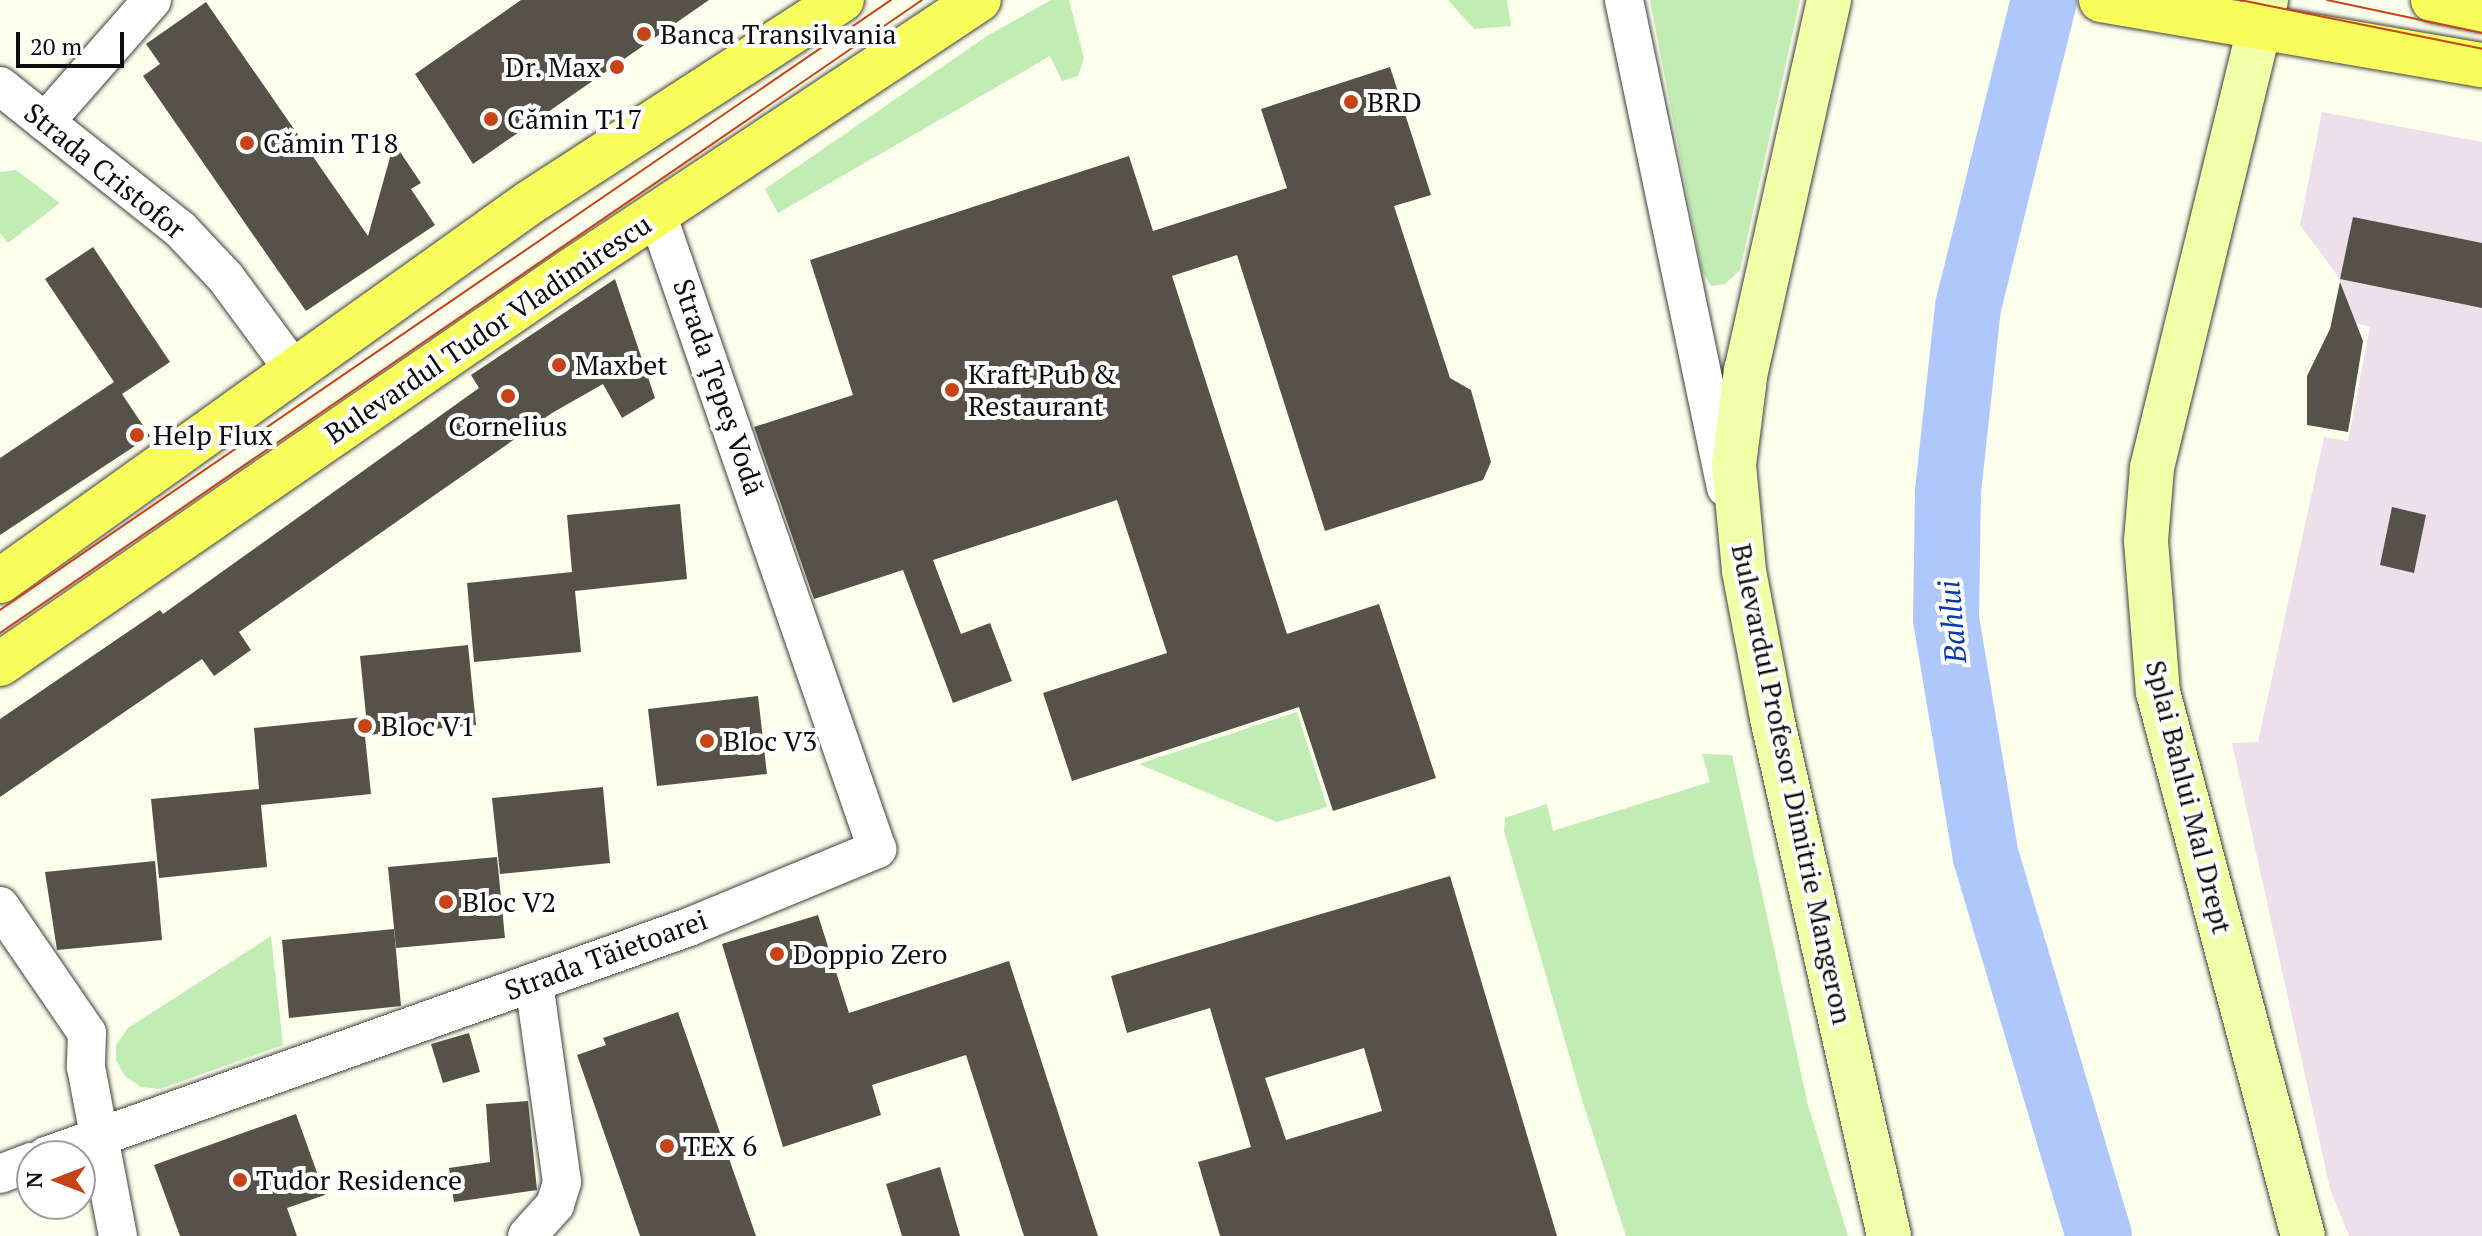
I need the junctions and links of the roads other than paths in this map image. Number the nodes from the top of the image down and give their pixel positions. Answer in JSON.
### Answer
{"nodes":[{"id":1,"x":152,"y":0,"type":"edge"},
{"id":2,"x":842,"y":0,"type":"edge"},
{"id":3,"x":979,"y":0,"type":"edge"},
{"id":4,"x":1624,"y":0,"type":"edge"},
{"id":5,"x":1829,"y":0,"type":"edge"},
{"id":6,"x":2101,"y":0,"type":"edge"},
{"id":7,"x":2433,"y":0,"type":"edge"},
{"id":8,"x":2482,"y":10,"type":"edge"},
{"id":9,"x":2263,"y":13,"type":"edge"},
{"id":10,"x":2482,"y":65,"type":"edge"},
{"id":11,"x":0,"y":86,"type":"edge"},
{"id":12,"x":45,"y":122,"type":"junction"},
{"id":13,"x":657,"y":214,"type":"junction"},
{"id":14,"x":296,"y":373,"type":"junction"},
{"id":15,"x":779,"y":560,"type":"joint"},
{"id":16,"x":1744,"y":571,"type":"junction"},
{"id":17,"x":0,"y":581,"type":"edge"},
{"id":18,"x":0,"y":664,"type":"edge"},
{"id":19,"x":0,"y":906,"type":"edge"},
{"id":20,"x":534,"y":982,"type":"junction"},
{"id":21,"x":99,"y":1133,"type":"junction"},
{"id":22,"x":83,"y":1140,"type":"edge"},
{"id":23,"x":118,"y":1236,"type":"edge"},
{"id":24,"x":527,"y":1236,"type":"edge"},
{"id":25,"x":1889,"y":1236,"type":"edge"},
{"id":26,"x":2303,"y":1236,"type":"edge"}],
"edges":[{"from":1,"to":12,"type":"street"},
{"from":2,"to":14,"type":"main road"},
{"from":3,"to":13,"type":"main road","name":"Bulevardul Tudor Vladimirescu"},
{"from":4,"to":16,"type":"street"},
{"from":5,"to":16,"type":"main road","name":"Bulevardul Profesor Dimitrie Mangeron"},
{"from":6,"to":9,"type":"main road"},
{"from":7,"to":8,"type":"main road"},
{"from":9,"to":10,"type":"main road"},
{"from":9,"to":26,"type":"main road","name":"Splai Bahlui Mal Drept"},
{"from":11,"to":12,"type":"street","name":"Strada Cristofor"},
{"from":12,"to":14,"type":"street","name":"Strada Cristofor"},
{"from":13,"to":15,"type":"street","name":"Strada Țepeș Vodă"},
{"from":13,"to":18,"type":"main road","name":"Bulevardul Tudor Vladimirescu"},
{"from":14,"to":17,"type":"main road"},
{"from":15,"to":20,"type":"street","name":"Strada Tăietoarei"},
{"from":16,"to":25,"type":"main road","name":"Bulevardul Profesor Dimitrie Mangeron"},
{"from":19,"to":21,"type":"street"},
{"from":20,"to":21,"type":"street","name":"Strada Tăietoarei"},
{"from":20,"to":24,"type":"street"},
{"from":21,"to":22,"type":"street","name":"Strada Tăietoarei"},
{"from":21,"to":23,"type":"street"}]}
